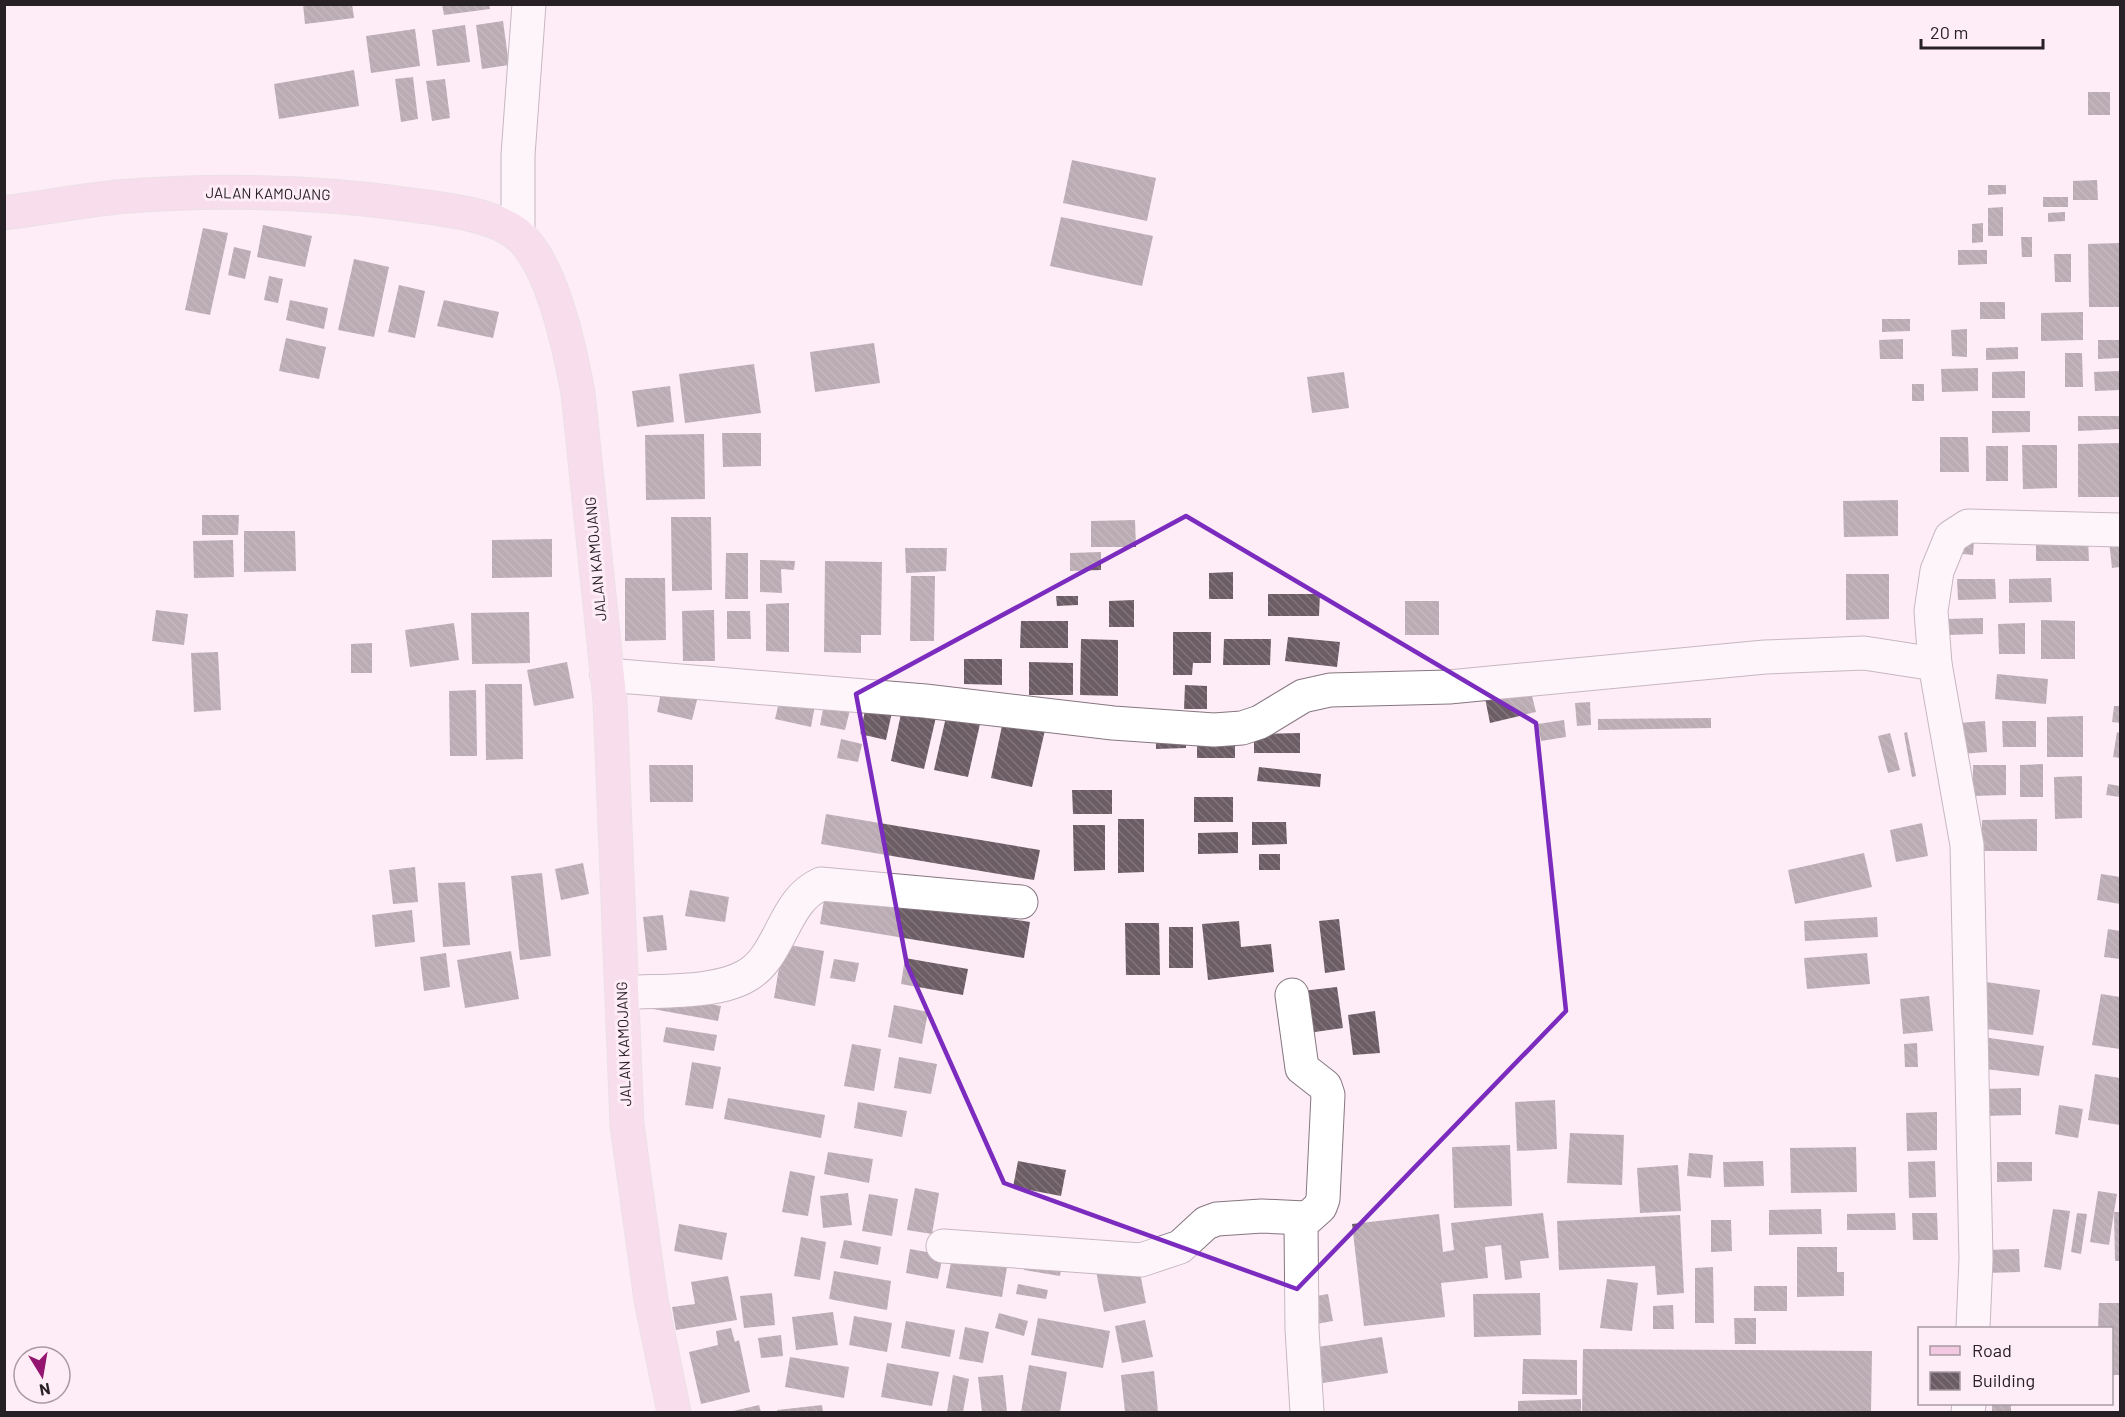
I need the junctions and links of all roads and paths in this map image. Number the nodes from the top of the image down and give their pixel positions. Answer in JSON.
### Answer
{"nodes":[{"id":1,"x":529,"y":4,"type":"edge"},
{"id":2,"x":4,"y":213,"type":"edge"},
{"id":3,"x":518,"y":234,"type":"junction"},
{"id":4,"x":2121,"y":530,"type":"edge"},
{"id":5,"x":1935,"y":664,"type":"junction"},
{"id":6,"x":607,"y":675,"type":"junction"},
{"id":7,"x":1021,"y":902,"type":"dead end"},
{"id":8,"x":623,"y":993,"type":"junction"},
{"id":9,"x":1292,"y":995,"type":"dead end"},
{"id":10,"x":1305,"y":1218,"type":"junction"},
{"id":11,"x":944,"y":1246,"type":"dead end"},
{"id":12,"x":1973,"y":1327,"type":"edge"},
{"id":13,"x":674,"y":1413,"type":"edge"},
{"id":14,"x":1307,"y":1413,"type":"edge"}],
"edges":[{"from":1,"to":3,"type":"street"},
{"from":2,"to":3,"type":"main road","name":"JALAN KAMOJANG"},
{"from":3,"to":6,"type":"main road","name":"JALAN KAMOJANG"},
{"from":4,"to":5,"type":"street"},
{"from":5,"to":6,"type":"street"},
{"from":5,"to":12,"type":"street"},
{"from":6,"to":8,"type":"main road","name":"JALAN KAMOJANG"},
{"from":7,"to":8,"type":"street"},
{"from":8,"to":13,"type":"main road","name":"JALAN KAMOJANG"},
{"from":9,"to":10,"type":"street"},
{"from":10,"to":11,"type":"street"},
{"from":10,"to":14,"type":"street"}]}
